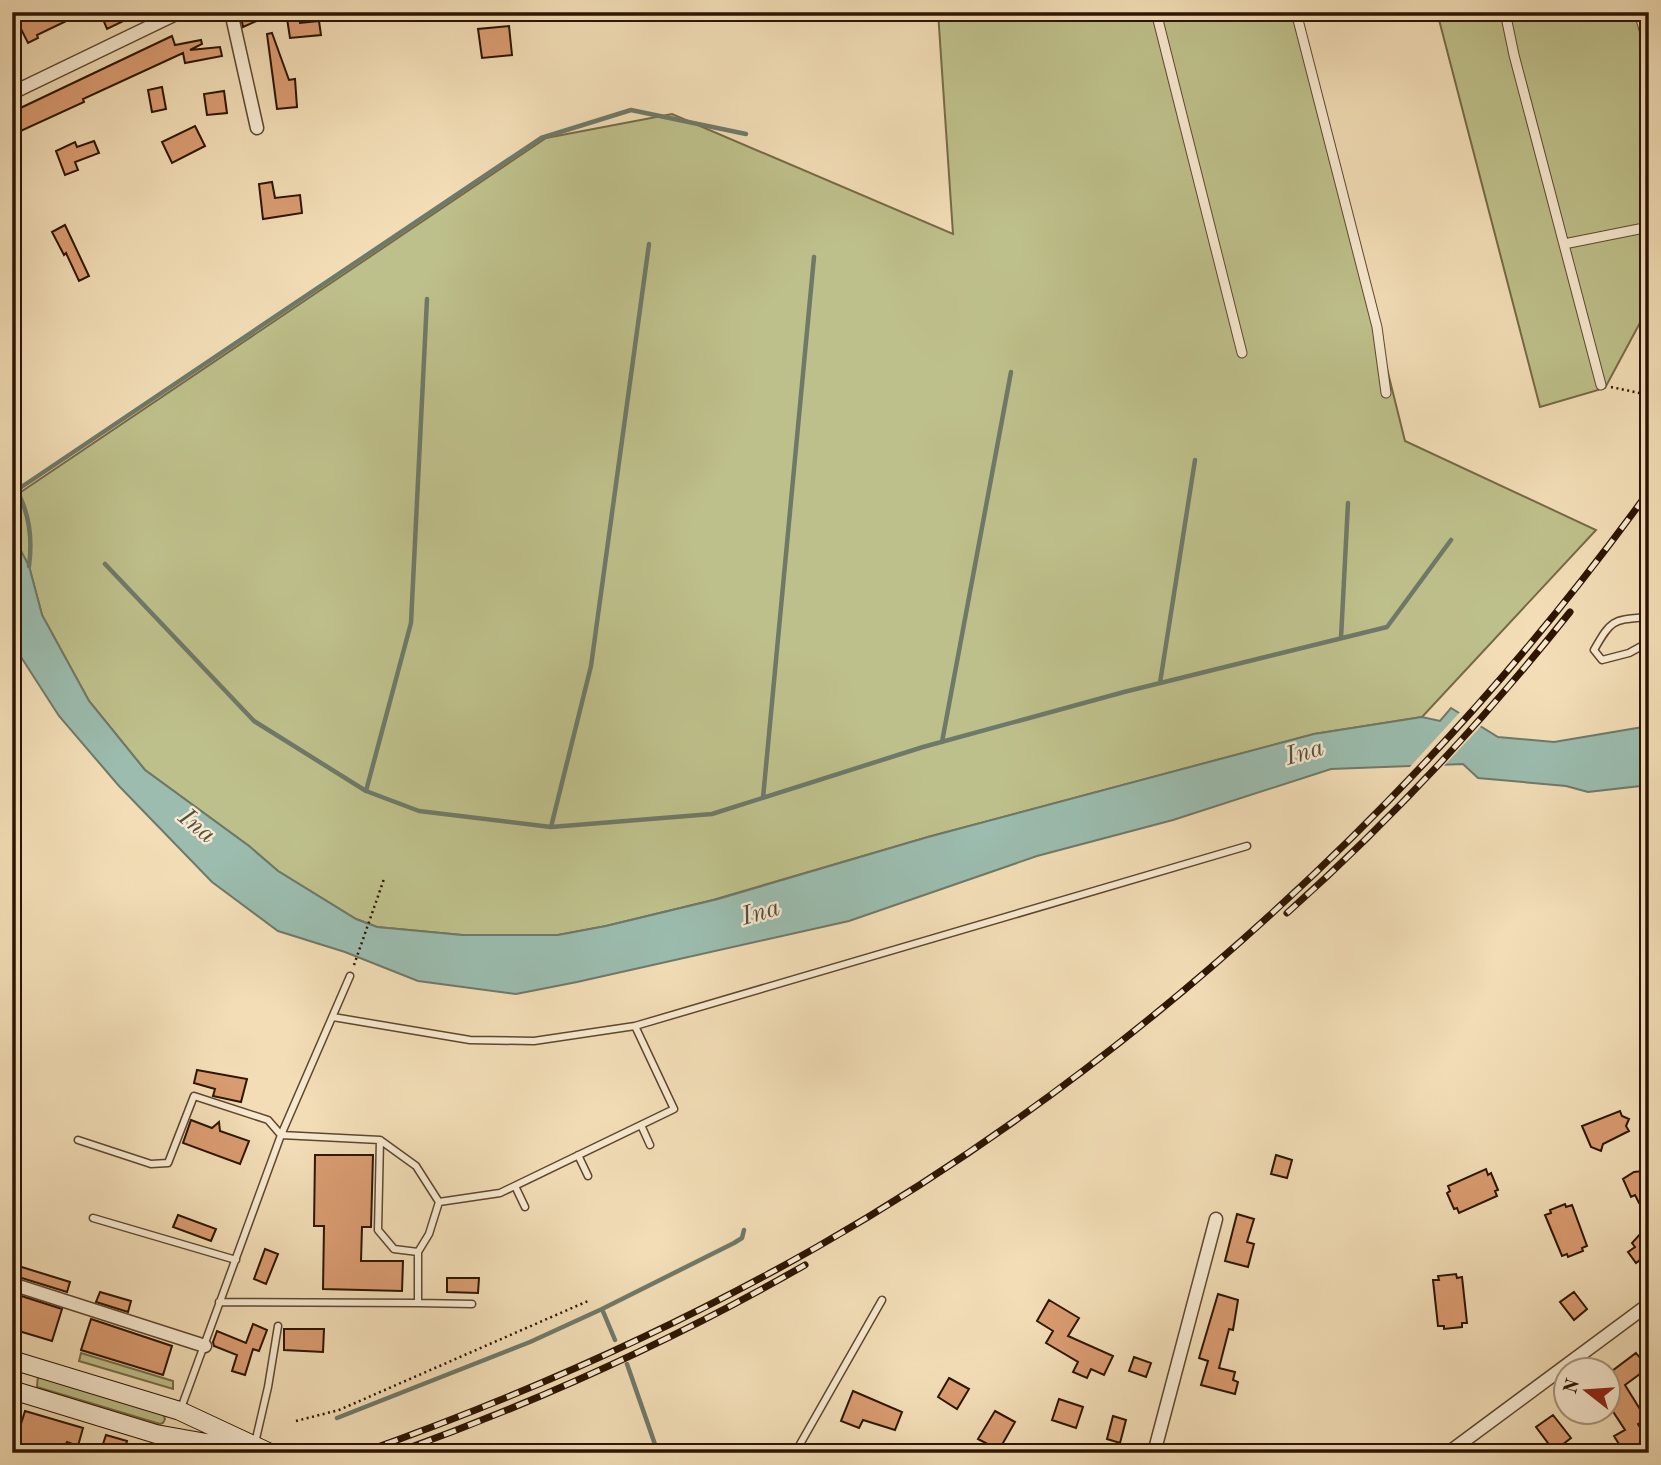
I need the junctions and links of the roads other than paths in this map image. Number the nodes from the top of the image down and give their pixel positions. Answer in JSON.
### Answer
{"nodes":[{"id":1,"x":180,"y":12,"type":"edge"},
{"id":2,"x":231,"y":12,"type":"edge"},
{"id":3,"x":1156,"y":12,"type":"edge"},
{"id":4,"x":1296,"y":12,"type":"edge"},
{"id":5,"x":1505,"y":12,"type":"edge"},
{"id":6,"x":1639,"y":12,"type":"edge"},
{"id":7,"x":1649,"y":47,"type":"edge"},
{"id":8,"x":12,"y":93,"type":"edge"},
{"id":9,"x":257,"y":128,"type":"dead end"},
{"id":10,"x":1649,"y":227,"type":"edge"},
{"id":11,"x":1564,"y":244,"type":"junction"},
{"id":12,"x":1242,"y":353,"type":"dead end"},
{"id":13,"x":1601,"y":384,"type":"road end"},
{"id":14,"x":1386,"y":393,"type":"dead end"},
{"id":15,"x":1649,"y":617,"type":"edge"},
{"id":16,"x":1649,"y":642,"type":"edge"},
{"id":17,"x":1247,"y":846,"type":"dead end"},
{"id":18,"x":350,"y":976,"type":"road end"},
{"id":19,"x":333,"y":1017,"type":"junction"},
{"id":20,"x":635,"y":1026,"type":"junction"},
{"id":21,"x":641,"y":1125,"type":"junction"},
{"id":22,"x":281,"y":1135,"type":"junction"},
{"id":23,"x":78,"y":1140,"type":"dead end"},
{"id":24,"x":380,"y":1140,"type":"junction"},
{"id":25,"x":650,"y":1145,"type":"dead end"},
{"id":26,"x":578,"y":1156,"type":"junction"},
{"id":27,"x":588,"y":1176,"type":"dead end"},
{"id":28,"x":515,"y":1186,"type":"junction"},
{"id":29,"x":439,"y":1202,"type":"junction"},
{"id":30,"x":525,"y":1207,"type":"dead end"},
{"id":31,"x":93,"y":1218,"type":"dead end"},
{"id":32,"x":1216,"y":1219,"type":"dead end"},
{"id":33,"x":418,"y":1252,"type":"junction"},
{"id":34,"x":236,"y":1260,"type":"junction"},
{"id":35,"x":12,"y":1284,"type":"edge"},
{"id":36,"x":883,"y":1300,"type":"dead end"},
{"id":37,"x":219,"y":1302,"type":"junction"},
{"id":38,"x":418,"y":1303,"type":"junction"},
{"id":39,"x":472,"y":1304,"type":"dead end"},
{"id":40,"x":1649,"y":1304,"type":"edge"},
{"id":41,"x":278,"y":1326,"type":"dead end"},
{"id":42,"x":205,"y":1346,"type":"junction"},
{"id":43,"x":12,"y":1360,"type":"edge"},
{"id":44,"x":12,"y":1390,"type":"edge"},
{"id":45,"x":180,"y":1411,"type":"junction"},
{"id":46,"x":156,"y":1434,"type":"junction"},
{"id":47,"x":262,"y":1450,"type":"edge"},
{"id":48,"x":795,"y":1453,"type":"edge"},
{"id":49,"x":1154,"y":1453,"type":"edge"},
{"id":50,"x":1448,"y":1453,"type":"edge"}],
"edges":[{"from":1,"to":8,"type":"street"},
{"from":2,"to":9,"type":"street"},
{"from":3,"to":12,"type":"street"},
{"from":4,"to":14,"type":"street"},
{"from":5,"to":11,"type":"street"},
{"from":6,"to":7,"type":"street"},
{"from":10,"to":11,"type":"street"},
{"from":11,"to":13,"type":"street"},
{"from":15,"to":16,"type":"lane"},
{"from":17,"to":20,"type":"lane"},
{"from":18,"to":19,"type":"lane"},
{"from":19,"to":20,"type":"lane"},
{"from":19,"to":22,"type":"lane"},
{"from":20,"to":21,"type":"lane"},
{"from":21,"to":25,"type":"lane"},
{"from":21,"to":26,"type":"lane"},
{"from":22,"to":23,"type":"lane"},
{"from":22,"to":24,"type":"lane"},
{"from":22,"to":34,"type":"lane"},
{"from":24,"to":29,"type":"lane"},
{"from":24,"to":33,"type":"lane"},
{"from":26,"to":27,"type":"lane"},
{"from":26,"to":28,"type":"lane"},
{"from":28,"to":29,"type":"lane"},
{"from":28,"to":30,"type":"lane"},
{"from":29,"to":33,"type":"lane"},
{"from":31,"to":34,"type":"lane"},
{"from":32,"to":49,"type":"street"},
{"from":33,"to":38,"type":"lane"},
{"from":34,"to":37,"type":"lane"},
{"from":35,"to":42,"type":"street"},
{"from":36,"to":48,"type":"lane"},
{"from":37,"to":38,"type":"lane"},
{"from":37,"to":42,"type":"lane"},
{"from":38,"to":39,"type":"lane"},
{"from":40,"to":50,"type":"street"},
{"from":41,"to":47,"type":"lane"},
{"from":42,"to":45,"type":"lane"},
{"from":43,"to":45,"type":"main road"},
{"from":44,"to":46,"type":"main road"},
{"from":45,"to":46,"type":"main road"},
{"from":45,"to":47,"type":"main road"},
{"from":46,"to":47,"type":"main road"}]}
